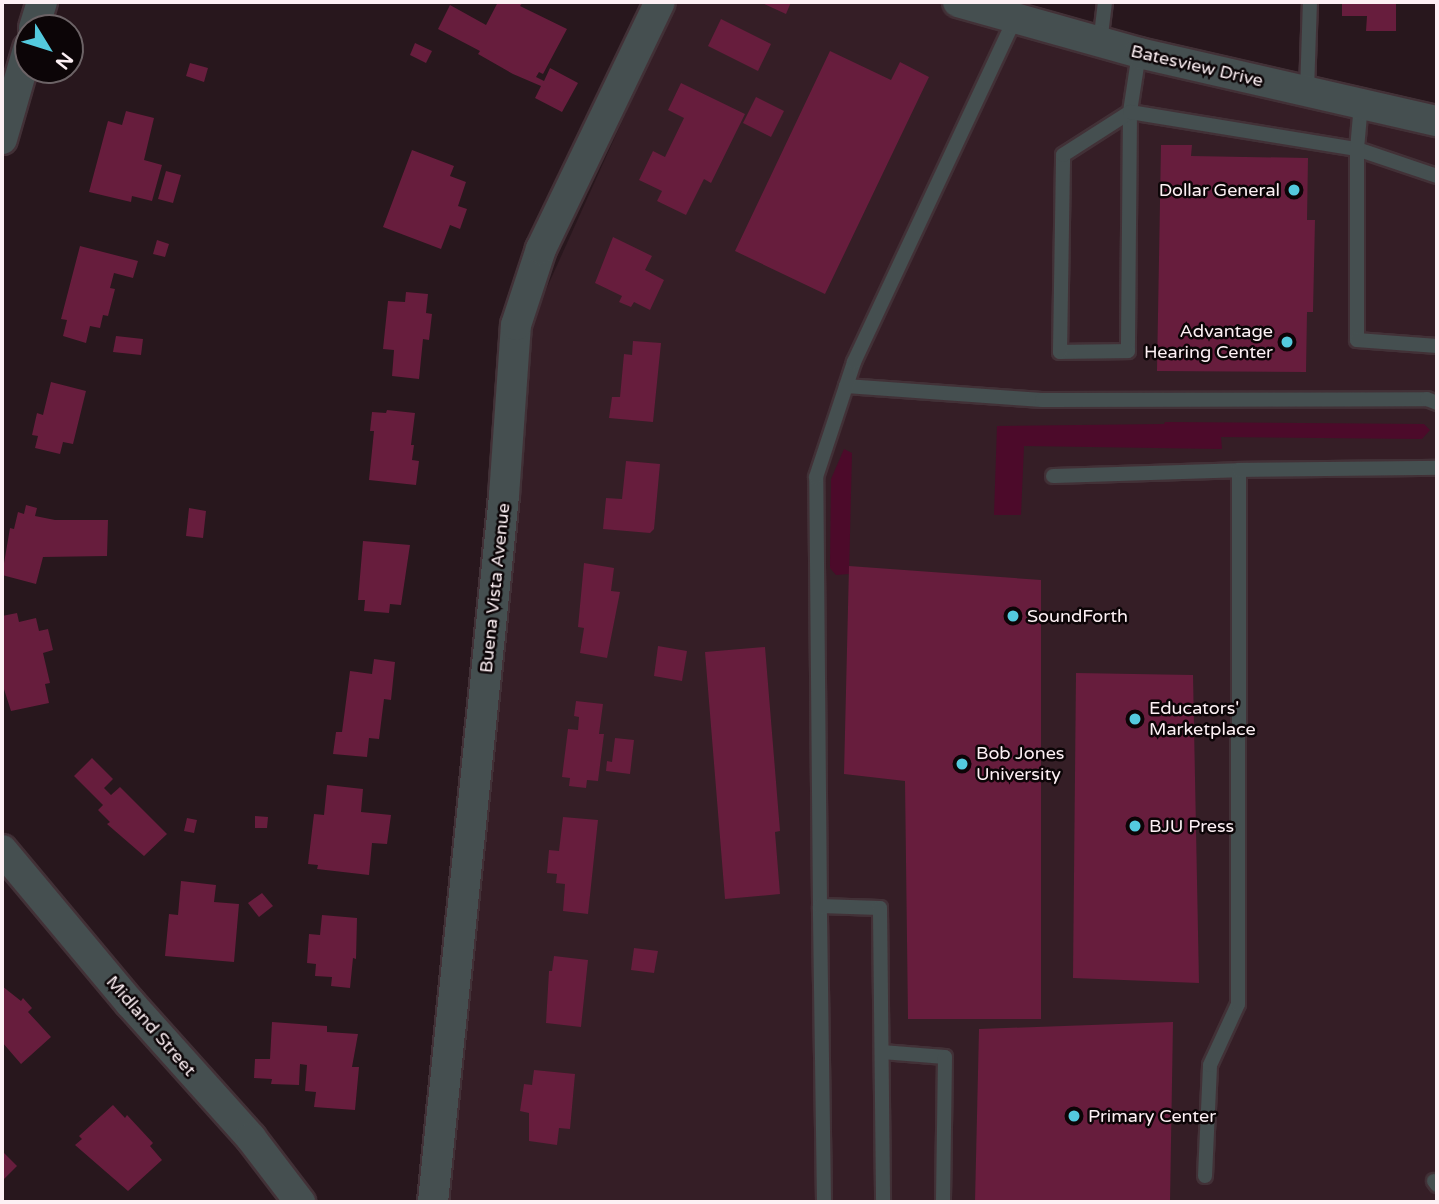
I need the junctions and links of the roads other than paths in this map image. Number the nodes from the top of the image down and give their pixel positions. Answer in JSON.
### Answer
{"nodes":[{"id":1,"x":660,"y":2,"type":"edge"},
{"id":2,"x":958,"y":2,"type":"edge"},
{"id":3,"x":1105,"y":2,"type":"edge"},
{"id":4,"x":1310,"y":2,"type":"edge"},
{"id":5,"x":1015,"y":19,"type":"junction"},
{"id":6,"x":1100,"y":43,"type":"junction"},
{"id":7,"x":1139,"y":53,"type":"junction"},
{"id":8,"x":18,"y":84,"type":"edge"},
{"id":9,"x":1307,"y":91,"type":"junction"},
{"id":10,"x":1361,"y":104,"type":"junction"},
{"id":11,"x":1130,"y":112,"type":"junction"},
{"id":12,"x":1437,"y":121,"type":"edge"},
{"id":13,"x":2,"y":139,"type":"edge"},
{"id":14,"x":1357,"y":149,"type":"junction"},
{"id":15,"x":1437,"y":176,"type":"edge"},
{"id":16,"x":1437,"y":339,"type":"edge"},
{"id":17,"x":1437,"y":346,"type":"edge"},
{"id":18,"x":846,"y":386,"type":"junction"},
{"id":19,"x":1437,"y":404,"type":"edge"},
{"id":20,"x":1437,"y":468,"type":"edge"},
{"id":21,"x":1239,"y":470,"type":"junction"},
{"id":22,"x":1053,"y":477,"type":"dead end"},
{"id":23,"x":2,"y":850,"type":"edge"},
{"id":24,"x":820,"y":906,"type":"junction"},
{"id":25,"x":882,"y":1052,"type":"junction"},
{"id":26,"x":1205,"y":1177,"type":"dead end"},
{"id":27,"x":300,"y":1202,"type":"edge"},
{"id":28,"x":433,"y":1202,"type":"edge"},
{"id":29,"x":824,"y":1202,"type":"edge"},
{"id":30,"x":883,"y":1202,"type":"edge"},
{"id":31,"x":943,"y":1202,"type":"edge"}],
"edges":[{"from":1,"to":28,"type":"street","name":"Buena Vista Avenue"},
{"from":2,"to":5,"type":"street","name":"Batesview Drive"},
{"from":3,"to":6,"type":"lane"},
{"from":4,"to":9,"type":"lane"},
{"from":5,"to":6,"type":"street","name":"Batesview Drive"},
{"from":5,"to":18,"type":"lane"},
{"from":6,"to":7,"type":"street","name":"Batesview Drive"},
{"from":7,"to":9,"type":"street","name":"Batesview Drive"},
{"from":7,"to":11,"type":"lane"},
{"from":8,"to":13,"type":"street"},
{"from":9,"to":10,"type":"street","name":"Batesview Drive"},
{"from":10,"to":12,"type":"street","name":"Batesview Drive"},
{"from":10,"to":14,"type":"lane"},
{"from":11,"to":11,"type":"lane"},
{"from":11,"to":14,"type":"lane"},
{"from":14,"to":15,"type":"lane"},
{"from":14,"to":17,"type":"lane"},
{"from":16,"to":17,"type":"lane"},
{"from":18,"to":19,"type":"lane"},
{"from":18,"to":24,"type":"lane"},
{"from":20,"to":21,"type":"lane"},
{"from":21,"to":22,"type":"lane"},
{"from":21,"to":26,"type":"lane"},
{"from":23,"to":27,"type":"street","name":"Midland Street"},
{"from":24,"to":25,"type":"lane"},
{"from":24,"to":29,"type":"lane"},
{"from":25,"to":30,"type":"lane"},
{"from":25,"to":31,"type":"lane"}]}
